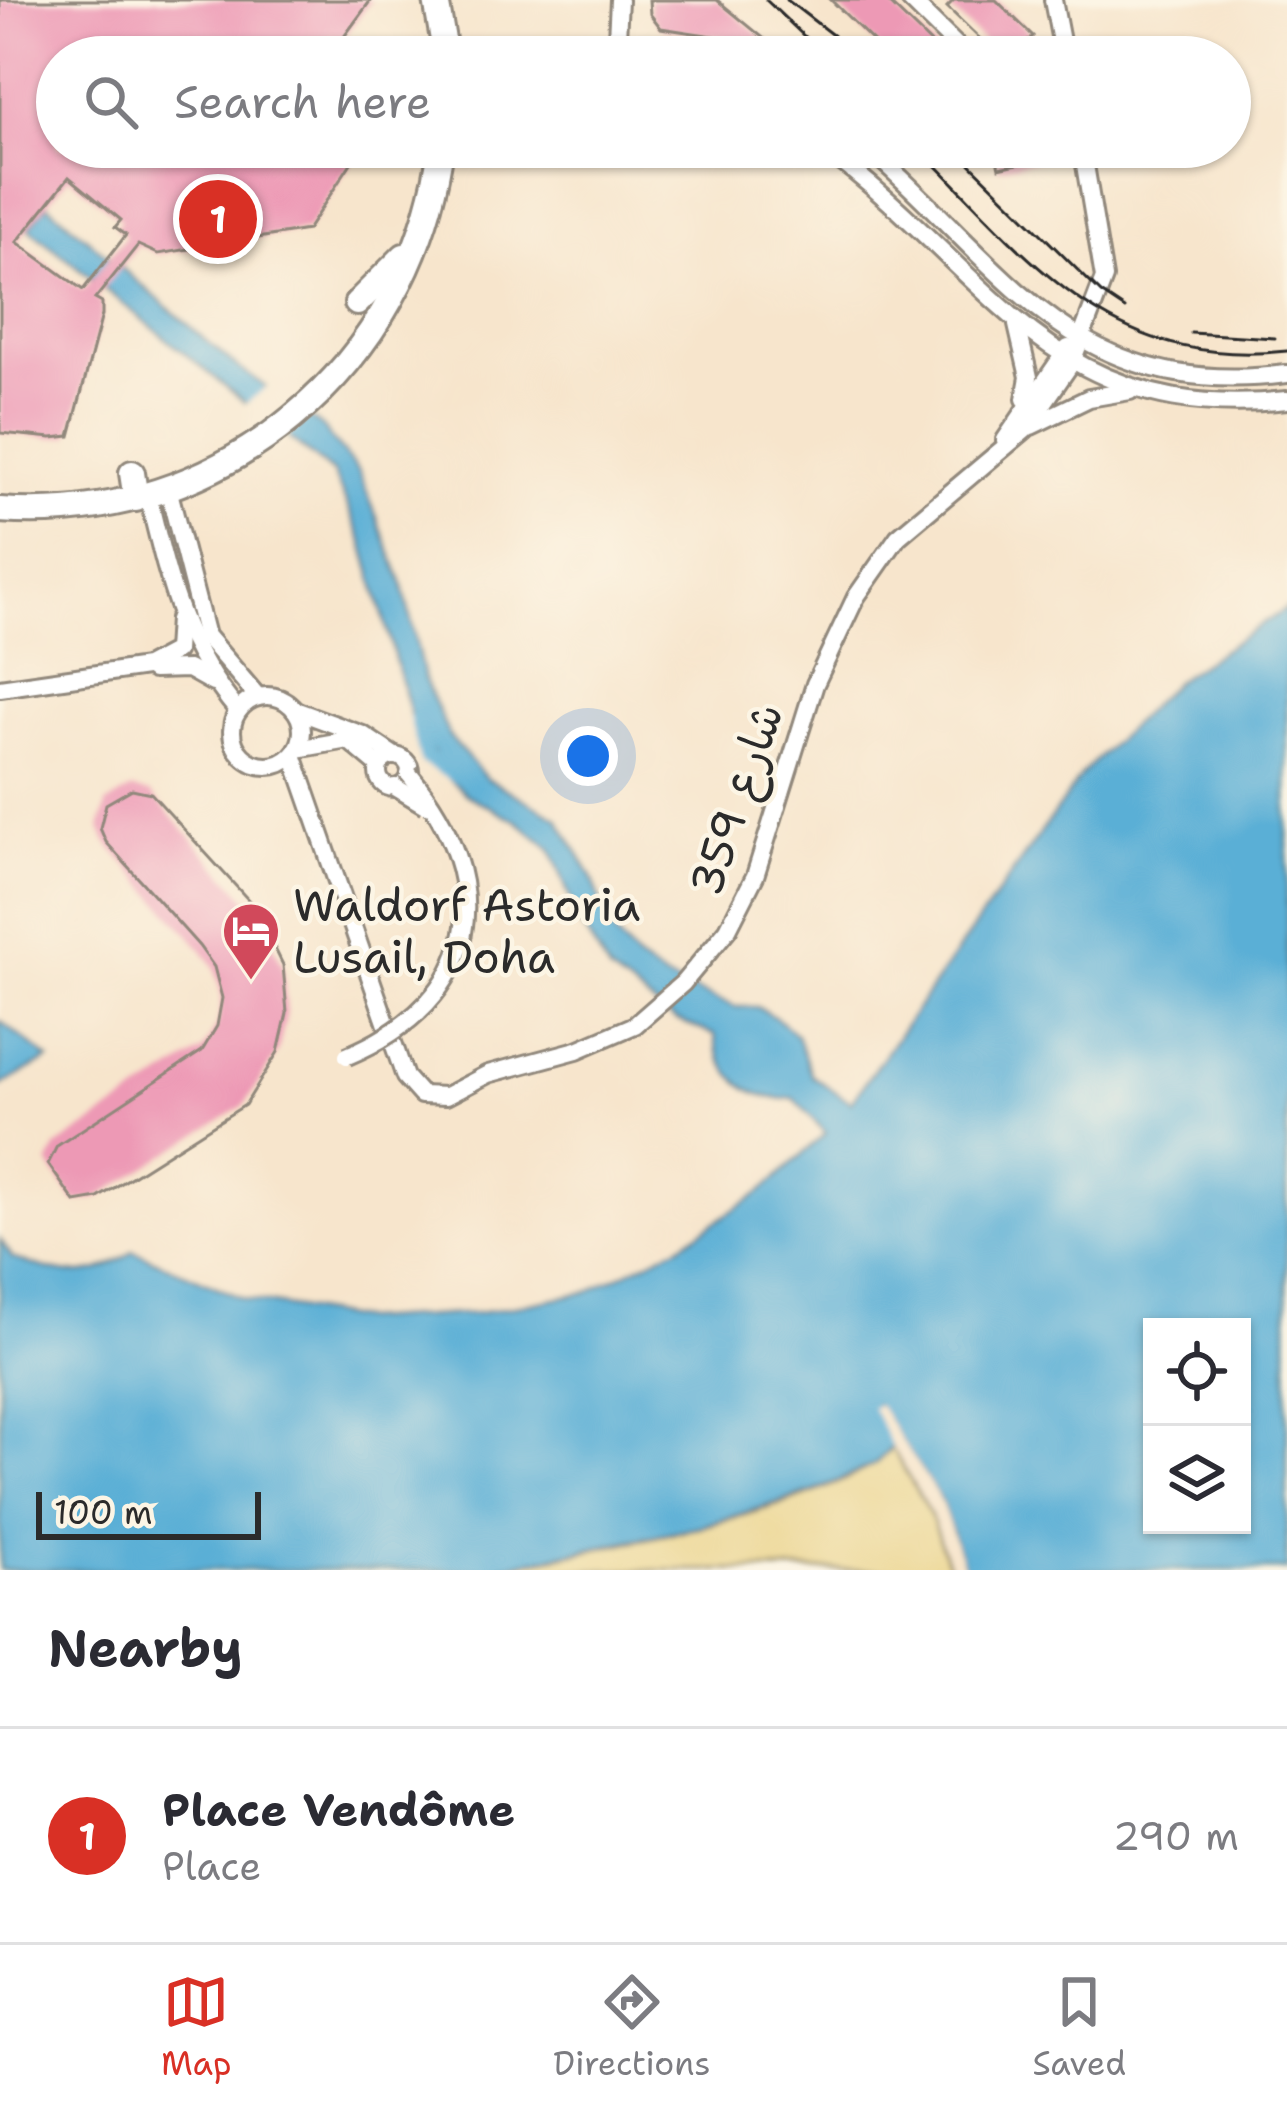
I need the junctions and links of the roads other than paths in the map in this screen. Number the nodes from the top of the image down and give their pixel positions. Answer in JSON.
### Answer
{"nodes":[{"id":1,"x":436,"y":0,"type":"edge"},
{"id":2,"x":619,"y":0,"type":"edge"},
{"id":3,"x":910,"y":0,"type":"edge"},
{"id":4,"x":1053,"y":0,"type":"edge"},
{"id":5,"x":442,"y":36,"type":"edge"},
{"id":6,"x":618,"y":36,"type":"edge"},
{"id":7,"x":947,"y":36,"type":"edge"},
{"id":8,"x":1060,"y":36,"type":"edge"},
{"id":9,"x":436,"y":168,"type":"edge"},
{"id":10,"x":845,"y":168,"type":"edge"},
{"id":11,"x":889,"y":168,"type":"edge"},
{"id":12,"x":1086,"y":168,"type":"edge"},
{"id":13,"x":418,"y":242,"type":"junction"},
{"id":14,"x":357,"y":302,"type":"dead end"},
{"id":15,"x":1016,"y":324,"type":"junction"},
{"id":16,"x":1078,"y":340,"type":"junction"},
{"id":17,"x":1066,"y":358,"type":"junction"},
{"id":18,"x":1287,"y":374,"type":"edge"},
{"id":19,"x":1131,"y":390,"type":"junction"},
{"id":20,"x":1287,"y":400,"type":"edge"},
{"id":21,"x":1022,"y":422,"type":"junction"},
{"id":22,"x":146,"y":490,"type":"junction"},
{"id":23,"x":0,"y":510,"type":"edge"},
{"id":24,"x":178,"y":619,"type":"junction"},
{"id":25,"x":146,"y":668,"type":"junction"},
{"id":26,"x":216,"y":685,"type":"junction"},
{"id":27,"x":0,"y":688,"type":"edge"},
{"id":28,"x":258,"y":697,"type":"junction"},
{"id":29,"x":295,"y":710,"type":"junction"},
{"id":30,"x":238,"y":711,"type":"junction"},
{"id":31,"x":295,"y":752,"type":"junction"},
{"id":32,"x":386,"y":761,"type":"junction"},
{"id":33,"x":402,"y":781,"type":"junction"},
{"id":34,"x":346,"y":1051,"type":"dead end"}],
"edges":[{"from":1,"to":5,"type":"main road"},
{"from":2,"to":6,"type":"street"},
{"from":3,"to":7,"type":"street"},
{"from":4,"to":8,"type":"street"},
{"from":9,"to":13,"type":"main road"},
{"from":10,"to":15,"type":"street"},
{"from":11,"to":16,"type":"street"},
{"from":12,"to":16,"type":"street"},
{"from":13,"to":14,"type":"main road"},
{"from":13,"to":22,"type":"main road"},
{"from":15,"to":17,"type":"street"},
{"from":15,"to":21,"type":"street","name":"شارع 359"},
{"from":16,"to":17,"type":"street","name":"شارع 359"},
{"from":16,"to":18,"type":"street"},
{"from":17,"to":19,"type":"street"},
{"from":17,"to":21,"type":"street","name":"شارع 359"},
{"from":19,"to":20,"type":"street"},
{"from":19,"to":21,"type":"street"},
{"from":21,"to":31,"type":"street","name":"شارع 359"},
{"from":22,"to":23,"type":"main road"},
{"from":22,"to":24,"type":"street"},
{"from":22,"to":28,"type":"street"},
{"from":24,"to":25,"type":"street"},
{"from":24,"to":26,"type":"street"},
{"from":25,"to":26,"type":"street"},
{"from":25,"to":27,"type":"street"},
{"from":26,"to":30,"type":"street"},
{"from":28,"to":29,"type":"street"},
{"from":28,"to":30,"type":"street"},
{"from":29,"to":31,"type":"street"},
{"from":29,"to":32,"type":"street"},
{"from":30,"to":31,"type":"street"},
{"from":31,"to":32,"type":"street"},
{"from":32,"to":33,"type":"street"},
{"from":32,"to":33,"type":"street"},
{"from":33,"to":34,"type":"street","bridge":true}]}
